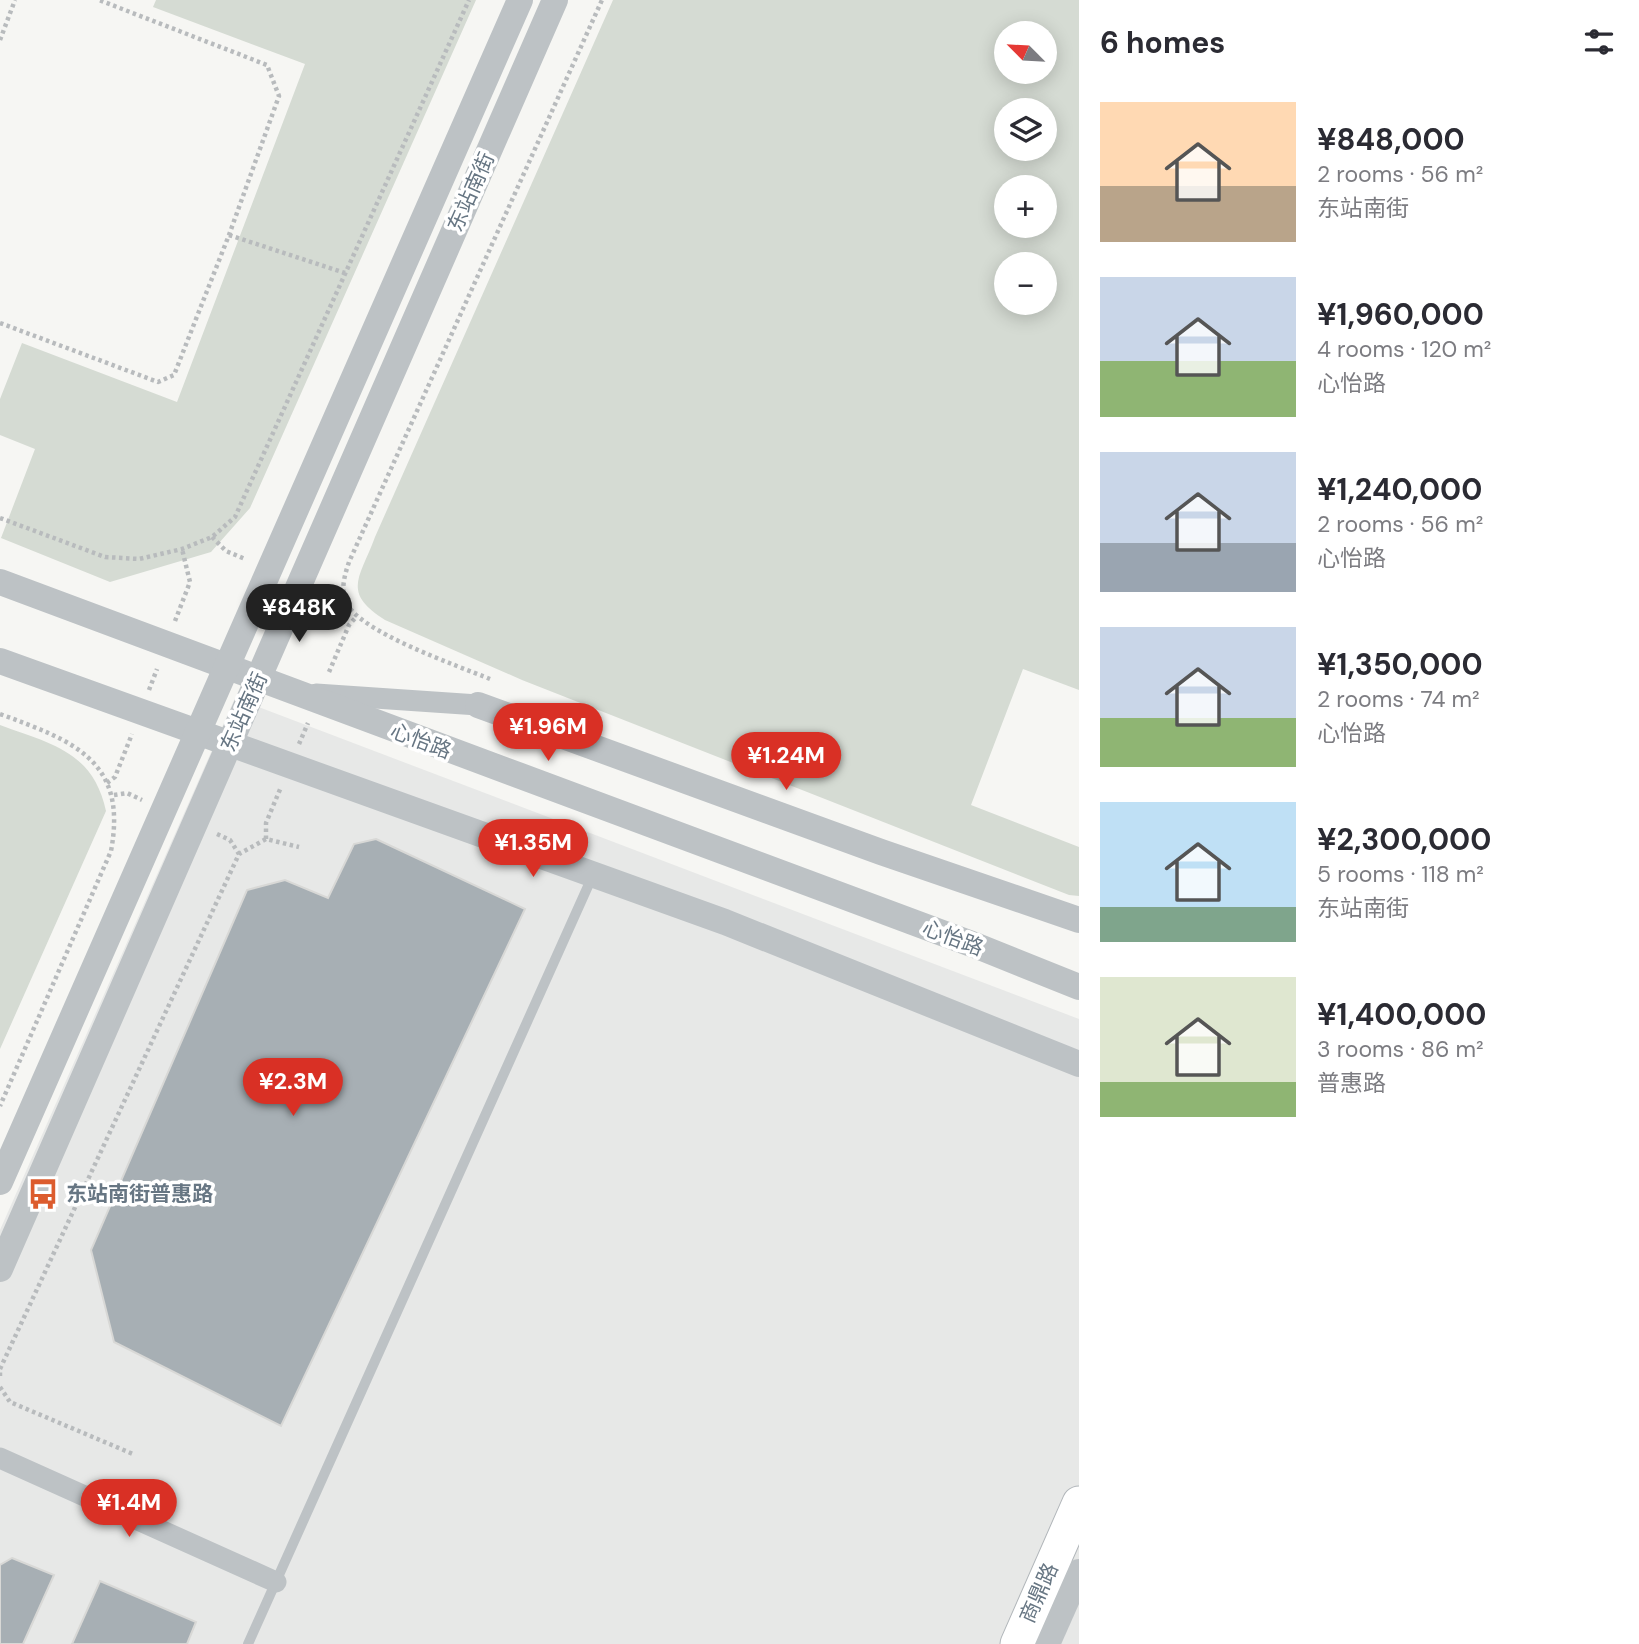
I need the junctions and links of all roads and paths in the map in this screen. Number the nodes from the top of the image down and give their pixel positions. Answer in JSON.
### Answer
{"nodes":[{"id":1,"x":15,"y":0,"type":"edge"},
{"id":2,"x":99,"y":0,"type":"edge"},
{"id":3,"x":469,"y":0,"type":"edge"},
{"id":4,"x":520,"y":0,"type":"edge"},
{"id":5,"x":555,"y":0,"type":"edge"},
{"id":6,"x":602,"y":0,"type":"edge"},
{"id":7,"x":0,"y":40,"type":"edge"},
{"id":8,"x":229,"y":235,"type":"junction"},
{"id":9,"x":345,"y":273,"type":"junction"},
{"id":10,"x":0,"y":323,"type":"edge"},
{"id":11,"x":0,"y":518,"type":"edge"},
{"id":12,"x":0,"y":582,"type":"edge"},
{"id":13,"x":0,"y":661,"type":"edge"},
{"id":14,"x":227,"y":667,"type":"junction"},
{"id":15,"x":258,"y":679,"type":"junction"},
{"id":16,"x":496,"y":681,"type":"dead end"},
{"id":17,"x":295,"y":693,"type":"junction"},
{"id":18,"x":478,"y":705,"type":"joint"},
{"id":19,"x":0,"y":714,"type":"edge"},
{"id":20,"x":198,"y":733,"type":"junction"},
{"id":21,"x":229,"y":745,"type":"junction"},
{"id":22,"x":299,"y":847,"type":"dead end"},
{"id":23,"x":593,"y":875,"type":"junction"},
{"id":24,"x":1079,"y":919,"type":"edge"},
{"id":25,"x":1079,"y":988,"type":"edge"},
{"id":26,"x":1079,"y":1064,"type":"edge"},
{"id":27,"x":0,"y":1106,"type":"edge"},
{"id":28,"x":0,"y":1182,"type":"edge"},
{"id":29,"x":0,"y":1269,"type":"edge"},
{"id":30,"x":0,"y":1376,"type":"edge"},
{"id":31,"x":0,"y":1387,"type":"edge"},
{"id":32,"x":133,"y":1454,"type":"dead end"},
{"id":33,"x":0,"y":1458,"type":"edge"},
{"id":34,"x":1079,"y":1503,"type":"edge"},
{"id":35,"x":1079,"y":1572,"type":"edge"},
{"id":36,"x":276,"y":1582,"type":"junction"},
{"id":37,"x":248,"y":1644,"type":"edge"},
{"id":38,"x":1017,"y":1644,"type":"edge"},
{"id":39,"x":1047,"y":1644,"type":"edge"}],
"edges":[{"from":1,"to":7,"type":"path"},
{"from":2,"to":8,"type":"path"},
{"from":3,"to":9,"type":"path"},
{"from":4,"to":14,"type":"street","name":"东站南街"},
{"from":5,"to":15,"type":"street","name":"东站南街"},
{"from":6,"to":16,"type":"path"},
{"from":8,"to":9,"type":"path"},
{"from":8,"to":10,"type":"path"},
{"from":9,"to":11,"type":"path"},
{"from":12,"to":14,"type":"street","name":"心怡路"},
{"from":13,"to":20,"type":"street"},
{"from":14,"to":15,"type":"street","name":"心怡路"},
{"from":14,"to":20,"type":"street","name":"东站南街"},
{"from":15,"to":17,"type":"street","name":"心怡路"},
{"from":15,"to":21,"type":"street","name":"东站南街"},
{"from":17,"to":18,"type":"street"},
{"from":17,"to":25,"type":"street","name":"心怡路"},
{"from":18,"to":24,"type":"street"},
{"from":19,"to":27,"type":"path"},
{"from":20,"to":21,"type":"street"},
{"from":20,"to":28,"type":"street","name":"东站南街"},
{"from":21,"to":23,"type":"street"},
{"from":21,"to":29,"type":"street","name":"东站南街"},
{"from":22,"to":30,"type":"path"},
{"from":23,"to":26,"type":"street"},
{"from":23,"to":36,"type":"lane"},
{"from":31,"to":32,"type":"path"},
{"from":33,"to":36,"type":"street"},
{"from":34,"to":38,"type":"main road","name":"商鼎路"},
{"from":35,"to":39,"type":"street"},
{"from":36,"to":37,"type":"lane"}]}
